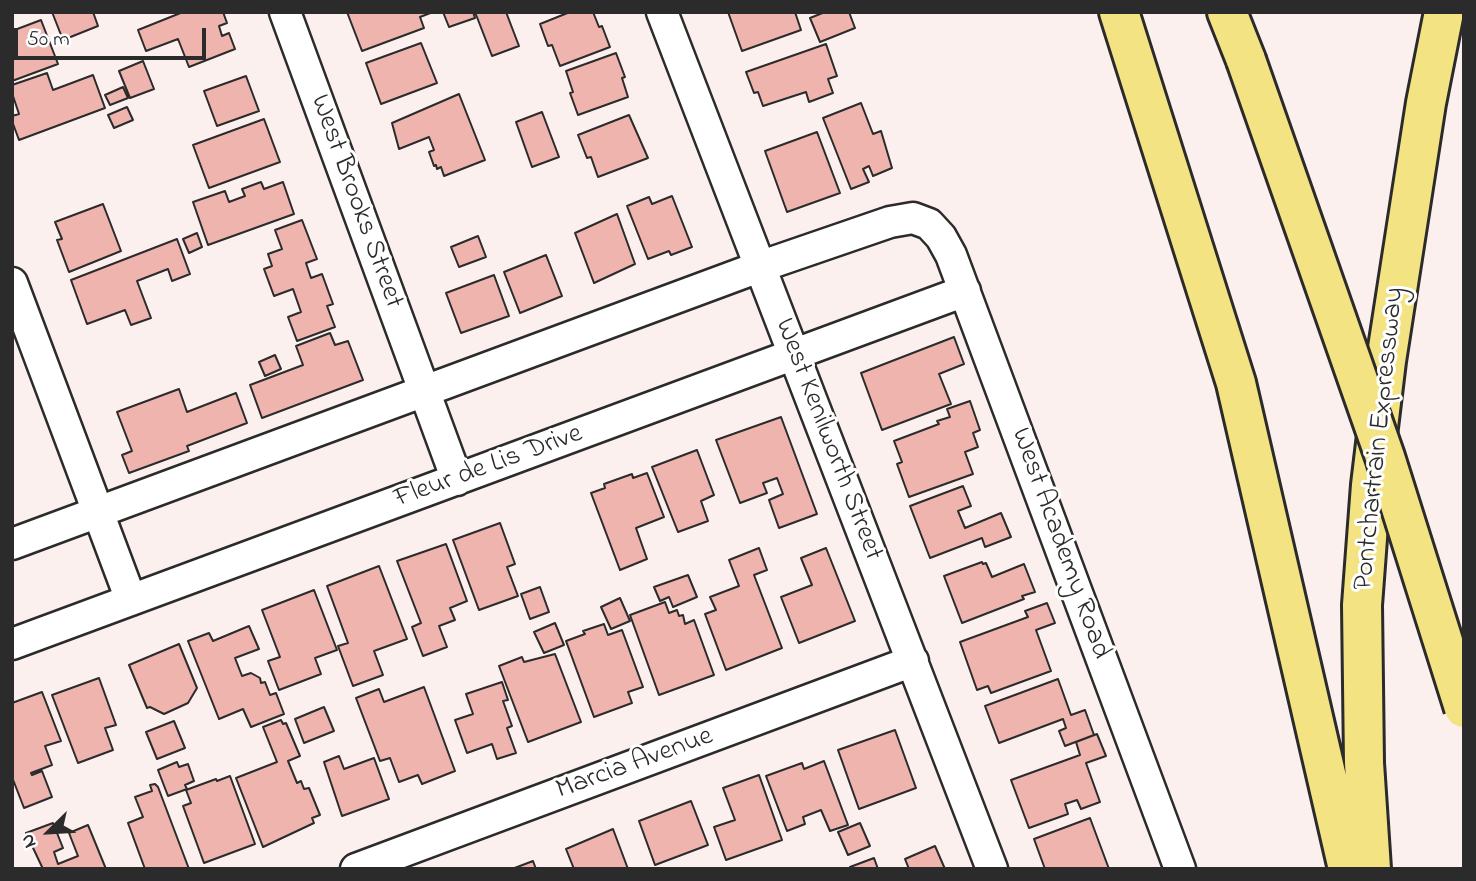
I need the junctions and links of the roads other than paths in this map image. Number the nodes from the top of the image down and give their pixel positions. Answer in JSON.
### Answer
{"nodes":[{"id":1,"x":285,"y":12,"type":"edge"},
{"id":2,"x":662,"y":12,"type":"edge"},
{"id":3,"x":1119,"y":12,"type":"edge"},
{"id":4,"x":1228,"y":12,"type":"edge"},
{"id":5,"x":1438,"y":12,"type":"edge"},
{"id":6,"x":1444,"y":12,"type":"edge"},
{"id":7,"x":1431,"y":78,"type":"junction"},
{"id":8,"x":759,"y":267,"type":"junction"},
{"id":9,"x":12,"y":283,"type":"edge"},
{"id":10,"x":965,"y":291,"type":"junction"},
{"id":11,"x":795,"y":355,"type":"junction"},
{"id":12,"x":425,"y":393,"type":"junction"},
{"id":13,"x":457,"y":480,"type":"junction"},
{"id":14,"x":98,"y":511,"type":"junction"},
{"id":15,"x":15,"y":535,"type":"edge"},
{"id":16,"x":131,"y":600,"type":"junction"},
{"id":17,"x":12,"y":644,"type":"edge"},
{"id":18,"x":913,"y":661,"type":"junction"},
{"id":19,"x":1464,"y":708,"type":"edge"},
{"id":20,"x":356,"y":869,"type":"edge"},
{"id":21,"x":992,"y":869,"type":"edge"},
{"id":22,"x":1180,"y":869,"type":"edge"},
{"id":23,"x":1348,"y":869,"type":"edge"},
{"id":24,"x":1371,"y":869,"type":"edge"}],
"edges":[{"from":1,"to":12,"type":"street","name":"West Brooks Street"},
{"from":2,"to":8,"type":"street","name":"West Kenilworth Street"},
{"from":3,"to":23,"type":"highway"},
{"from":4,"to":19,"type":"highway","bridge":true},
{"from":5,"to":7,"type":"highway"},
{"from":6,"to":7,"type":"highway","name":"Pontchartrain Expressway"},
{"from":7,"to":24,"type":"highway","name":"Pontchartrain Expressway"},
{"from":8,"to":10,"type":"street","name":"West Academy Road"},
{"from":8,"to":11,"type":"street","name":"West Kenilworth Street"},
{"from":8,"to":12,"type":"street"},
{"from":9,"to":14,"type":"street"},
{"from":10,"to":11,"type":"street","name":"Fleur de Lis Drive"},
{"from":10,"to":22,"type":"street","name":"West Academy Road"},
{"from":11,"to":13,"type":"street","name":"Fleur de Lis Drive"},
{"from":11,"to":18,"type":"street","name":"West Kenilworth Street"},
{"from":12,"to":13,"type":"street","name":"West Brooks Street"},
{"from":12,"to":14,"type":"street"},
{"from":13,"to":16,"type":"street","name":"Fleur de Lis Drive"},
{"from":14,"to":15,"type":"street"},
{"from":14,"to":16,"type":"street"},
{"from":16,"to":17,"type":"street","name":"Fleur de Lis Drive"},
{"from":18,"to":20,"type":"street","name":"Marcia Avenue"},
{"from":18,"to":21,"type":"street","name":"West Kenilworth Street"}]}
